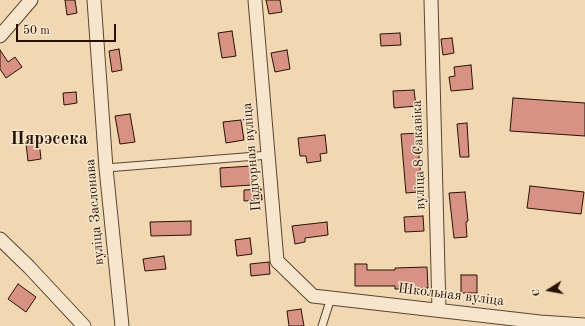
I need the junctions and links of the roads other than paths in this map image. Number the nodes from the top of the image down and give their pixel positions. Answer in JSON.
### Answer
{"nodes":[{"id":1,"x":31,"y":0,"type":"edge"},
{"id":2,"x":94,"y":0,"type":"edge"},
{"id":3,"x":255,"y":0,"type":"edge"},
{"id":4,"x":431,"y":0,"type":"edge"},
{"id":5,"x":0,"y":36,"type":"edge"},
{"id":6,"x":269,"y":154,"type":"junction"},
{"id":7,"x":106,"y":168,"type":"junction"},
{"id":8,"x":0,"y":238,"type":"edge"},
{"id":9,"x":313,"y":296,"type":"joint"},
{"id":10,"x":330,"y":298,"type":"junction"},
{"id":11,"x":439,"y":310,"type":"junction"},
{"id":12,"x":585,"y":325,"type":"edge"},
{"id":13,"x":84,"y":326,"type":"edge"},
{"id":14,"x":122,"y":326,"type":"edge"},
{"id":15,"x":322,"y":326,"type":"edge"}],
"edges":[{"from":1,"to":5,"type":"street"},
{"from":2,"to":7,"type":"street","name":"вуліца Заслонава"},
{"from":3,"to":6,"type":"street","name":"Падгорная вуліца"},
{"from":4,"to":11,"type":"street","name":"вуліца 8 Сакавіка"},
{"from":6,"to":7,"type":"lane"},
{"from":6,"to":9,"type":"street","name":"Падгорная вуліца"},
{"from":7,"to":14,"type":"street","name":"вуліца Заслонава"},
{"from":8,"to":13,"type":"street"},
{"from":9,"to":10,"type":"street","name":"Школьная вуліца"},
{"from":10,"to":11,"type":"street","name":"Школьная вуліца"},
{"from":10,"to":15,"type":"lane"},
{"from":11,"to":12,"type":"street","name":"Школьная вуліца"}]}
